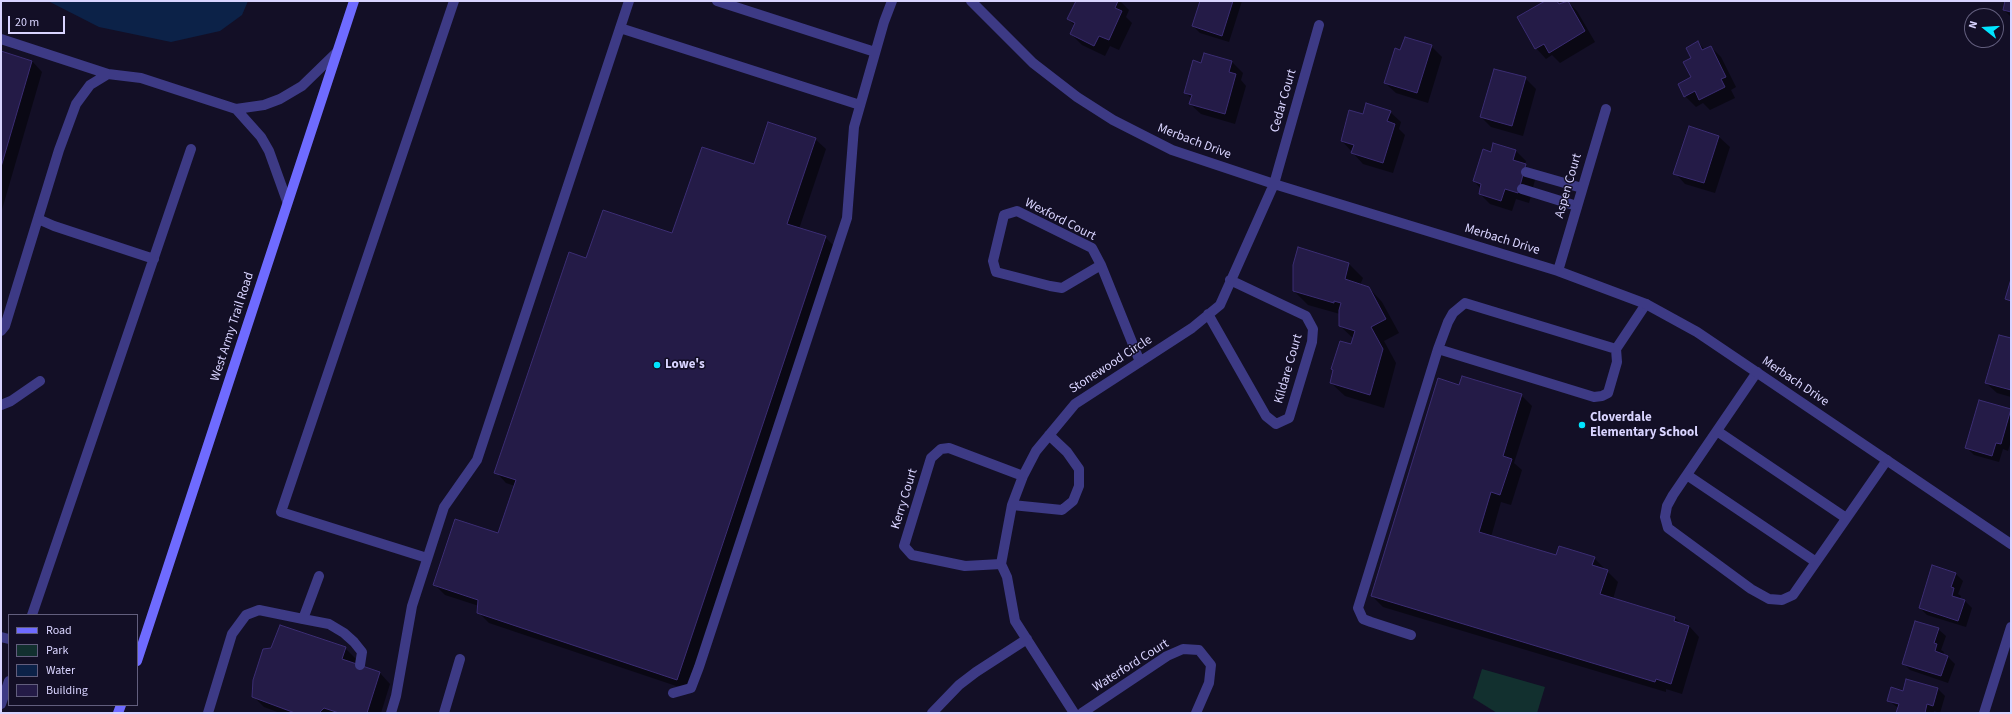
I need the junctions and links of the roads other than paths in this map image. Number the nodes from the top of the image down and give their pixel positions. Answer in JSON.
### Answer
{"nodes":[{"id":1,"x":354,"y":1,"type":"edge"},
{"id":2,"x":454,"y":1,"type":"edge"},
{"id":3,"x":629,"y":1,"type":"edge"},
{"id":4,"x":717,"y":1,"type":"edge"},
{"id":5,"x":892,"y":1,"type":"edge"},
{"id":6,"x":971,"y":1,"type":"edge"},
{"id":7,"x":1319,"y":25,"type":"dead end"},
{"id":8,"x":620,"y":28,"type":"junction"},
{"id":9,"x":1,"y":39,"type":"edge"},
{"id":10,"x":337,"y":52,"type":"junction"},
{"id":11,"x":875,"y":52,"type":"junction"},
{"id":12,"x":108,"y":74,"type":"junction"},
{"id":13,"x":860,"y":105,"type":"junction"},
{"id":14,"x":236,"y":109,"type":"junction"},
{"id":15,"x":1606,"y":109,"type":"dead end"},
{"id":16,"x":191,"y":149,"type":"dead end"},
{"id":17,"x":1526,"y":172,"type":"dead end"},
{"id":18,"x":1274,"y":184,"type":"junction"},
{"id":19,"x":1582,"y":188,"type":"junction"},
{"id":20,"x":1522,"y":189,"type":"dead end"},
{"id":21,"x":287,"y":201,"type":"junction"},
{"id":22,"x":1577,"y":206,"type":"junction"},
{"id":23,"x":38,"y":219,"type":"junction"},
{"id":24,"x":154,"y":259,"type":"junction"},
{"id":25,"x":1101,"y":265,"type":"junction"},
{"id":26,"x":1558,"y":271,"type":"junction"},
{"id":27,"x":1230,"y":280,"type":"junction"},
{"id":28,"x":1646,"y":304,"type":"junction"},
{"id":29,"x":1208,"y":314,"type":"junction"},
{"id":30,"x":1,"y":331,"type":"edge"},
{"id":31,"x":1438,"y":349,"type":"junction"},
{"id":32,"x":1616,"y":349,"type":"junction"},
{"id":33,"x":1140,"y":362,"type":"junction"},
{"id":34,"x":1757,"y":372,"type":"junction"},
{"id":35,"x":40,"y":381,"type":"dead end"},
{"id":36,"x":1,"y":405,"type":"edge"},
{"id":37,"x":1717,"y":431,"type":"junction"},
{"id":38,"x":1049,"y":435,"type":"junction"},
{"id":39,"x":1887,"y":460,"type":"junction"},
{"id":40,"x":1687,"y":475,"type":"junction"},
{"id":41,"x":1023,"y":476,"type":"junction"},
{"id":42,"x":1012,"y":505,"type":"junction"},
{"id":43,"x":1846,"y":518,"type":"junction"},
{"id":44,"x":2011,"y":544,"type":"edge"},
{"id":45,"x":427,"y":558,"type":"junction"},
{"id":46,"x":1816,"y":562,"type":"junction"},
{"id":47,"x":1001,"y":564,"type":"junction"},
{"id":48,"x":319,"y":576,"type":"dead end"},
{"id":49,"x":32,"y":614,"type":"edge"},
{"id":50,"x":304,"y":619,"type":"junction"},
{"id":51,"x":2011,"y":627,"type":"edge"},
{"id":52,"x":1411,"y":635,"type":"dead end"},
{"id":53,"x":1026,"y":639,"type":"junction"},
{"id":54,"x":138,"y":659,"type":"edge"},
{"id":55,"x":460,"y":659,"type":"dead end"},
{"id":56,"x":360,"y":665,"type":"dead end"},
{"id":57,"x":8,"y":683,"type":"edge"},
{"id":58,"x":674,"y":693,"type":"dead end"},
{"id":59,"x":1,"y":704,"type":"edge"},
{"id":60,"x":209,"y":713,"type":"edge"},
{"id":61,"x":391,"y":713,"type":"edge"},
{"id":62,"x":444,"y":713,"type":"edge"},
{"id":63,"x":932,"y":713,"type":"edge"},
{"id":64,"x":1074,"y":713,"type":"edge"},
{"id":65,"x":1082,"y":713,"type":"edge"},
{"id":66,"x":1196,"y":713,"type":"edge"},
{"id":67,"x":1984,"y":713,"type":"edge"}],
"edges":[{"from":1,"to":10,"type":"main road","name":"West Army Trail Road"},
{"from":2,"to":45,"type":"street"},
{"from":3,"to":8,"type":"street"},
{"from":4,"to":11,"type":"street"},
{"from":5,"to":11,"type":"street"},
{"from":6,"to":18,"type":"street","name":"Merbach Drive"},
{"from":7,"to":18,"type":"street","name":"Cedar Court"},
{"from":8,"to":13,"type":"street"},
{"from":8,"to":45,"type":"street"},
{"from":9,"to":12,"type":"street"},
{"from":10,"to":14,"type":"street"},
{"from":10,"to":21,"type":"main road","name":"West Army Trail Road"},
{"from":11,"to":13,"type":"street"},
{"from":12,"to":14,"type":"street"},
{"from":12,"to":23,"type":"street"},
{"from":13,"to":58,"type":"street"},
{"from":14,"to":21,"type":"street"},
{"from":15,"to":19,"type":"street","name":"Aspen Court"},
{"from":16,"to":24,"type":"street"},
{"from":17,"to":19,"type":"street"},
{"from":18,"to":26,"type":"street","name":"Merbach Drive"},
{"from":18,"to":27,"type":"street","name":"Stonewood Circle"},
{"from":19,"to":22,"type":"street","name":"Aspen Court"},
{"from":20,"to":22,"type":"street"},
{"from":21,"to":54,"type":"main road","name":"West Army Trail Road"},
{"from":22,"to":26,"type":"street","name":"Aspen Court"},
{"from":23,"to":24,"type":"street"},
{"from":23,"to":30,"type":"street"},
{"from":24,"to":49,"type":"street"},
{"from":25,"to":25,"type":"street","name":"Wexford Court"},
{"from":25,"to":33,"type":"street","name":"Wexford Court"},
{"from":26,"to":28,"type":"street","name":"Merbach Drive"},
{"from":27,"to":29,"type":"street","name":"Stonewood Circle"},
{"from":27,"to":29,"type":"street","name":"Kildare Court"},
{"from":28,"to":32,"type":"street"},
{"from":28,"to":34,"type":"street","name":"Merbach Drive"},
{"from":29,"to":33,"type":"street","name":"Stonewood Circle"},
{"from":31,"to":32,"type":"street"},
{"from":31,"to":32,"type":"street"},
{"from":31,"to":52,"type":"street"},
{"from":33,"to":38,"type":"street","name":"Stonewood Circle"},
{"from":34,"to":37,"type":"street"},
{"from":34,"to":39,"type":"street","name":"Merbach Drive"},
{"from":35,"to":36,"type":"street"},
{"from":37,"to":40,"type":"street"},
{"from":37,"to":43,"type":"street"},
{"from":38,"to":41,"type":"street","name":"Stonewood Circle"},
{"from":38,"to":42,"type":"street"},
{"from":39,"to":43,"type":"street"},
{"from":39,"to":44,"type":"street","name":"Merbach Drive"},
{"from":40,"to":46,"type":"street"},
{"from":40,"to":46,"type":"street"},
{"from":41,"to":42,"type":"street","name":"Stonewood Circle"},
{"from":41,"to":47,"type":"street","name":"Kerry Court"},
{"from":42,"to":47,"type":"street","name":"Stonewood Circle"},
{"from":43,"to":46,"type":"street"},
{"from":45,"to":61,"type":"street"},
{"from":47,"to":53,"type":"street"},
{"from":48,"to":50,"type":"street"},
{"from":50,"to":56,"type":"street"},
{"from":50,"to":60,"type":"street"},
{"from":51,"to":67,"type":"street"},
{"from":53,"to":63,"type":"street"},
{"from":53,"to":64,"type":"street"},
{"from":55,"to":62,"type":"street"},
{"from":57,"to":59,"type":"street"},
{"from":65,"to":66,"type":"street","name":"Waterford Court"}]}
